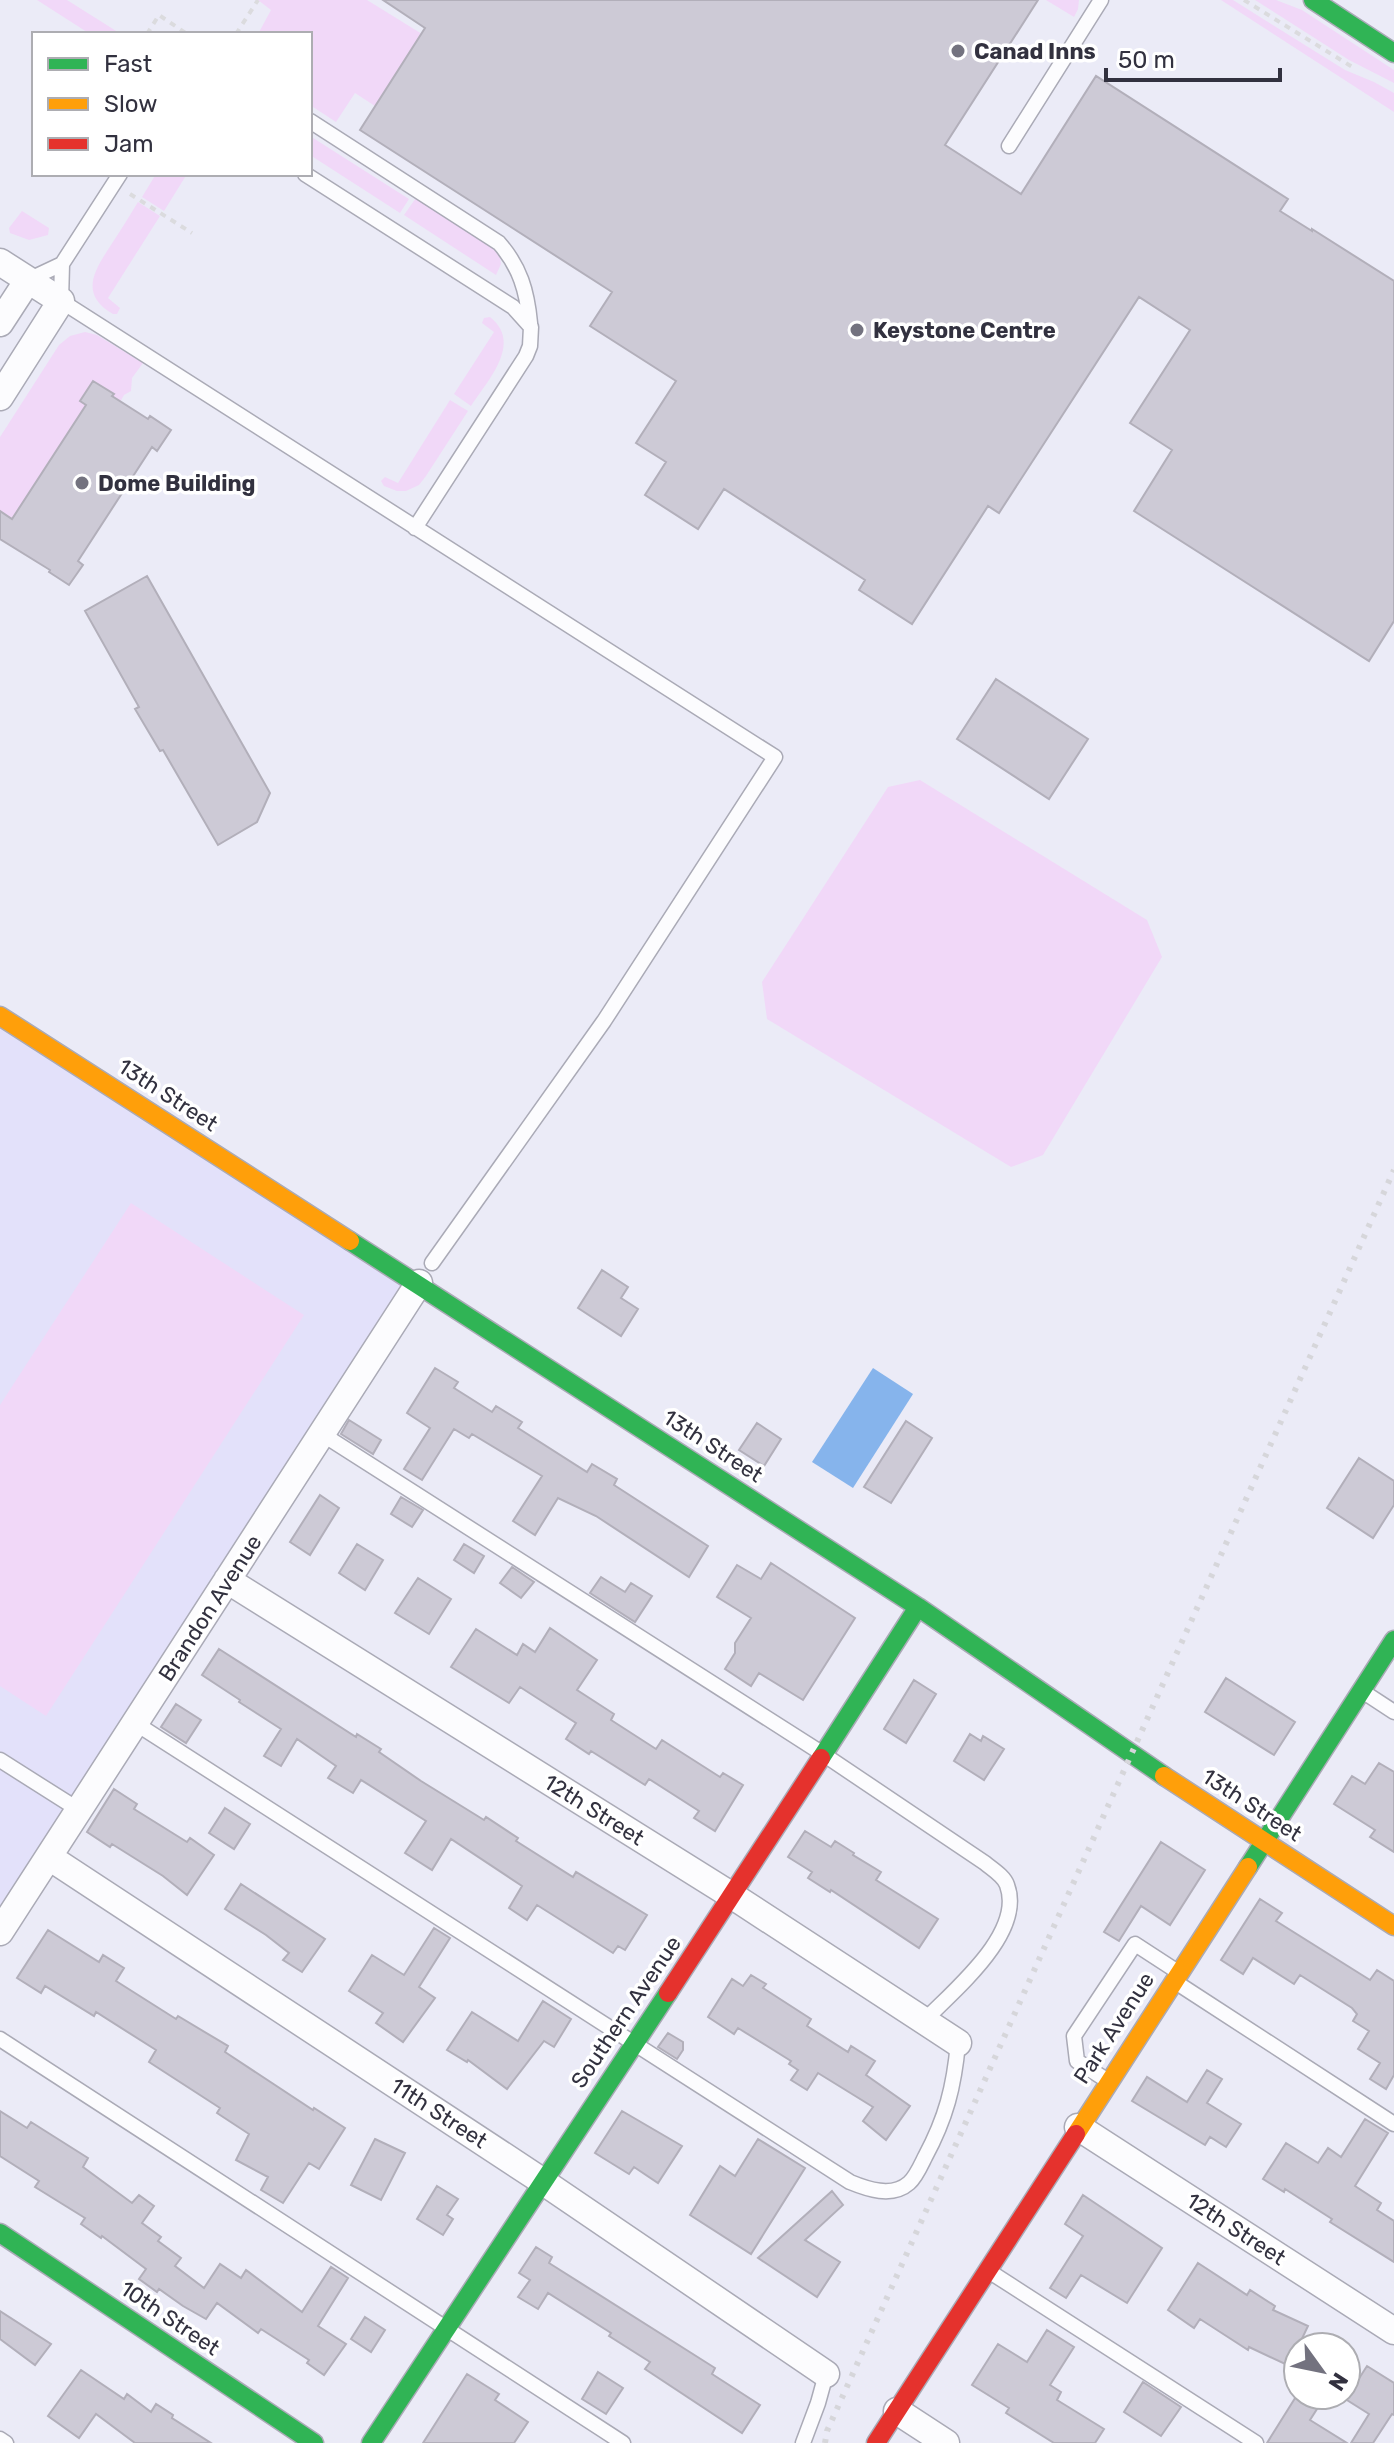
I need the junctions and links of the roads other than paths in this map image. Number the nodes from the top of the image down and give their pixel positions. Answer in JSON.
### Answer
{"nodes":[{"id":1,"x":1101,"y":0,"type":"edge"},
{"id":2,"x":1313,"y":0,"type":"edge"},
{"id":3,"x":1394,"y":53,"type":"edge"},
{"id":4,"x":312,"y":122,"type":"edge"},
{"id":5,"x":1009,"y":146,"type":"dead end"},
{"id":6,"x":308,"y":176,"type":"edge"},
{"id":7,"x":117,"y":179,"type":"edge"},
{"id":8,"x":0,"y":262,"type":"edge"},
{"id":9,"x":62,"y":264,"type":"junction"},
{"id":10,"x":28,"y":280,"type":"junction"},
{"id":11,"x":61,"y":301,"type":"junction"},
{"id":12,"x":0,"y":323,"type":"edge"},
{"id":13,"x":531,"y":327,"type":"junction"},
{"id":14,"x":0,"y":397,"type":"edge"},
{"id":15,"x":415,"y":528,"type":"junction"},
{"id":16,"x":0,"y":1016,"type":"edge"},
{"id":17,"x":425,"y":1273,"type":"junction"},
{"id":18,"x":322,"y":1434,"type":"junction"},
{"id":19,"x":227,"y":1580,"type":"junction"},
{"id":20,"x":918,"y":1607,"type":"junction"},
{"id":21,"x":1394,"y":1640,"type":"edge"},
{"id":22,"x":1362,"y":1691,"type":"junction"},
{"id":23,"x":1394,"y":1712,"type":"edge"},
{"id":24,"x":135,"y":1723,"type":"junction"},
{"id":25,"x":823,"y":1754,"type":"junction"},
{"id":26,"x":0,"y":1760,"type":"edge"},
{"id":27,"x":79,"y":1810,"type":"junction"},
{"id":28,"x":1264,"y":1841,"type":"junction"},
{"id":29,"x":49,"y":1857,"type":"junction"},
{"id":30,"x":732,"y":1897,"type":"junction"},
{"id":31,"x":1394,"y":1926,"type":"edge"},
{"id":32,"x":0,"y":1932,"type":"edge"},
{"id":33,"x":1176,"y":1976,"type":"junction"},
{"id":34,"x":924,"y":2021,"type":"junction"},
{"id":35,"x":0,"y":2039,"type":"edge"},
{"id":36,"x":635,"y":2042,"type":"junction"},
{"id":37,"x":958,"y":2043,"type":"joint"},
{"id":38,"x":1108,"y":2081,"type":"junction"},
{"id":39,"x":1394,"y":2124,"type":"edge"},
{"id":40,"x":1078,"y":2127,"type":"junction"},
{"id":41,"x":542,"y":2181,"type":"junction"},
{"id":42,"x":0,"y":2233,"type":"edge"},
{"id":43,"x":987,"y":2270,"type":"junction"},
{"id":44,"x":447,"y":2327,"type":"junction"},
{"id":45,"x":1394,"y":2331,"type":"edge"},
{"id":46,"x":826,"y":2374,"type":"joint"},
{"id":47,"x":897,"y":2411,"type":"junction"},
{"id":48,"x":0,"y":2439,"type":"edge"},
{"id":49,"x":6,"y":2443,"type":"edge"},
{"id":50,"x":314,"y":2443,"type":"edge"},
{"id":51,"x":371,"y":2443,"type":"edge"},
{"id":52,"x":623,"y":2443,"type":"edge"},
{"id":53,"x":803,"y":2443,"type":"edge"},
{"id":54,"x":876,"y":2443,"type":"edge"},
{"id":55,"x":946,"y":2443,"type":"edge"},
{"id":56,"x":1256,"y":2443,"type":"edge"}],
"edges":[{"from":1,"to":5,"type":"lane"},
{"from":2,"to":3,"type":"street"},
{"from":4,"to":13,"type":"lane"},
{"from":6,"to":13,"type":"lane"},
{"from":7,"to":9,"type":"lane"},
{"from":8,"to":10,"type":"street"},
{"from":9,"to":10,"type":"lane"},
{"from":9,"to":11,"type":"lane"},
{"from":10,"to":11,"type":"street"},
{"from":10,"to":12,"type":"street"},
{"from":11,"to":14,"type":"street"},
{"from":11,"to":15,"type":"lane"},
{"from":13,"to":15,"type":"lane"},
{"from":15,"to":17,"type":"lane"},
{"from":16,"to":17,"type":"street","name":"13th Street"},
{"from":17,"to":18,"type":"street","name":"Brandon Avenue"},
{"from":17,"to":20,"type":"street","name":"13th Street"},
{"from":18,"to":19,"type":"street","name":"Brandon Avenue"},
{"from":18,"to":25,"type":"lane"},
{"from":19,"to":24,"type":"street","name":"Brandon Avenue"},
{"from":19,"to":30,"type":"street","name":"12th Street"},
{"from":20,"to":25,"type":"street","name":"Southern Avenue"},
{"from":20,"to":28,"type":"street","name":"13th Street"},
{"from":21,"to":22,"type":"street","name":"Park Avenue"},
{"from":22,"to":23,"type":"lane"},
{"from":22,"to":28,"type":"street","name":"Park Avenue"},
{"from":24,"to":27,"type":"street","name":"Brandon Avenue"},
{"from":24,"to":36,"type":"lane"},
{"from":25,"to":30,"type":"street","name":"Southern Avenue"},
{"from":25,"to":34,"type":"lane"},
{"from":26,"to":27,"type":"lane"},
{"from":27,"to":29,"type":"street","name":"Brandon Avenue"},
{"from":28,"to":31,"type":"street","name":"13th Street"},
{"from":28,"to":33,"type":"street","name":"Park Avenue"},
{"from":29,"to":32,"type":"street","name":"Brandon Avenue"},
{"from":29,"to":41,"type":"street","name":"11th Street"},
{"from":30,"to":34,"type":"street","name":"12th Street"},
{"from":30,"to":36,"type":"street","name":"Southern Avenue"},
{"from":33,"to":38,"type":"street","name":"Park Avenue"},
{"from":33,"to":38,"type":"lane"},
{"from":33,"to":39,"type":"lane"},
{"from":34,"to":37,"type":"street","name":"12th Street"},
{"from":35,"to":44,"type":"lane"},
{"from":36,"to":37,"type":"lane"},
{"from":36,"to":41,"type":"street","name":"Southern Avenue"},
{"from":38,"to":40,"type":"street","name":"Park Avenue"},
{"from":40,"to":43,"type":"street","name":"Park Avenue"},
{"from":40,"to":45,"type":"street","name":"12th Street"},
{"from":41,"to":44,"type":"street","name":"Southern Avenue"},
{"from":41,"to":46,"type":"street","name":"11th Street"},
{"from":42,"to":50,"type":"street","name":"10th Street"},
{"from":43,"to":47,"type":"street","name":"Park Avenue"},
{"from":43,"to":56,"type":"lane"},
{"from":44,"to":51,"type":"street","name":"Southern Avenue"},
{"from":44,"to":52,"type":"lane"},
{"from":46,"to":53,"type":"lane"},
{"from":47,"to":54,"type":"street","name":"Park Avenue"},
{"from":47,"to":55,"type":"street"},
{"from":48,"to":49,"type":"lane"}]}
